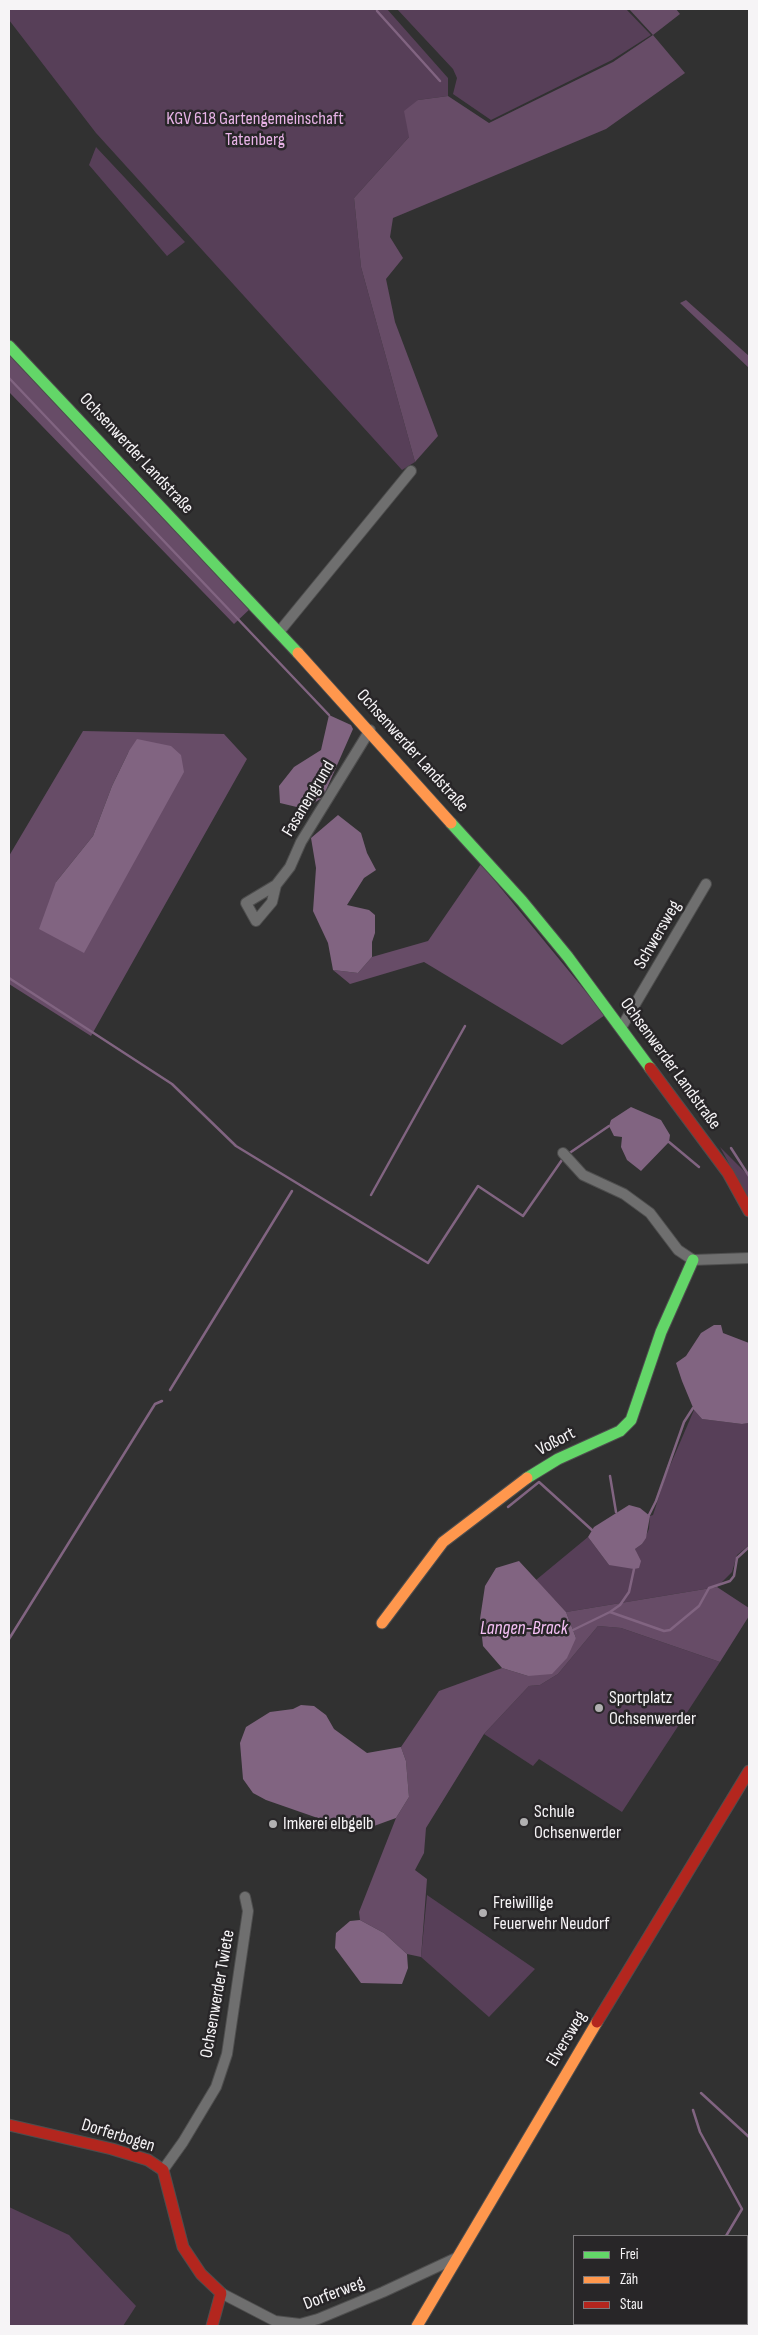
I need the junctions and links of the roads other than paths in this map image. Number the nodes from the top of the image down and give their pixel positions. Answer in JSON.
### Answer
{"nodes":[{"id":1,"x":9,"y":346,"type":"edge"},
{"id":2,"x":411,"y":471,"type":"dead end"},
{"id":3,"x":280,"y":632,"type":"junction"},
{"id":4,"x":370,"y":730,"type":"junction"},
{"id":5,"x":706,"y":884,"type":"dead end"},
{"id":6,"x":276,"y":885,"type":"dead end"},
{"id":7,"x":621,"y":1028,"type":"junction"},
{"id":8,"x":563,"y":1153,"type":"dead end"},
{"id":9,"x":749,"y":1211,"type":"edge"},
{"id":10,"x":749,"y":1258,"type":"edge"},
{"id":11,"x":693,"y":1260,"type":"junction"},
{"id":12,"x":382,"y":1624,"type":"dead end"},
{"id":13,"x":749,"y":1771,"type":"edge"},
{"id":14,"x":245,"y":1898,"type":"dead end"},
{"id":15,"x":9,"y":2125,"type":"edge"},
{"id":16,"x":163,"y":2170,"type":"junction"},
{"id":17,"x":456,"y":2258,"type":"junction"},
{"id":18,"x":221,"y":2293,"type":"junction"},
{"id":19,"x":212,"y":2326,"type":"edge"},
{"id":20,"x":416,"y":2326,"type":"edge"}],
"edges":[{"from":1,"to":3,"type":"street","name":"Ochsenwerder Landstraße"},
{"from":2,"to":3,"type":"street"},
{"from":3,"to":4,"type":"street","name":"Ochsenwerder Landstraße"},
{"from":4,"to":6,"type":"street","name":"Fasanengrund"},
{"from":4,"to":7,"type":"street","name":"Ochsenwerder Landstraße"},
{"from":5,"to":7,"type":"street","name":"Schwersweg"},
{"from":7,"to":9,"type":"street","name":"Ochsenwerder Landstraße"},
{"from":8,"to":11,"type":"street"},
{"from":10,"to":11,"type":"street"},
{"from":11,"to":12,"type":"street","name":"Voßort"},
{"from":13,"to":17,"type":"street","name":"Elversweg"},
{"from":14,"to":16,"type":"street","name":"Ochsenwerder Twiete"},
{"from":15,"to":16,"type":"street","name":"Dorferbogen"},
{"from":16,"to":18,"type":"street","name":"Dorferbogen"},
{"from":17,"to":18,"type":"street","name":"Dorferweg"},
{"from":17,"to":20,"type":"street","name":"Elversweg"},
{"from":18,"to":19,"type":"street"}]}
